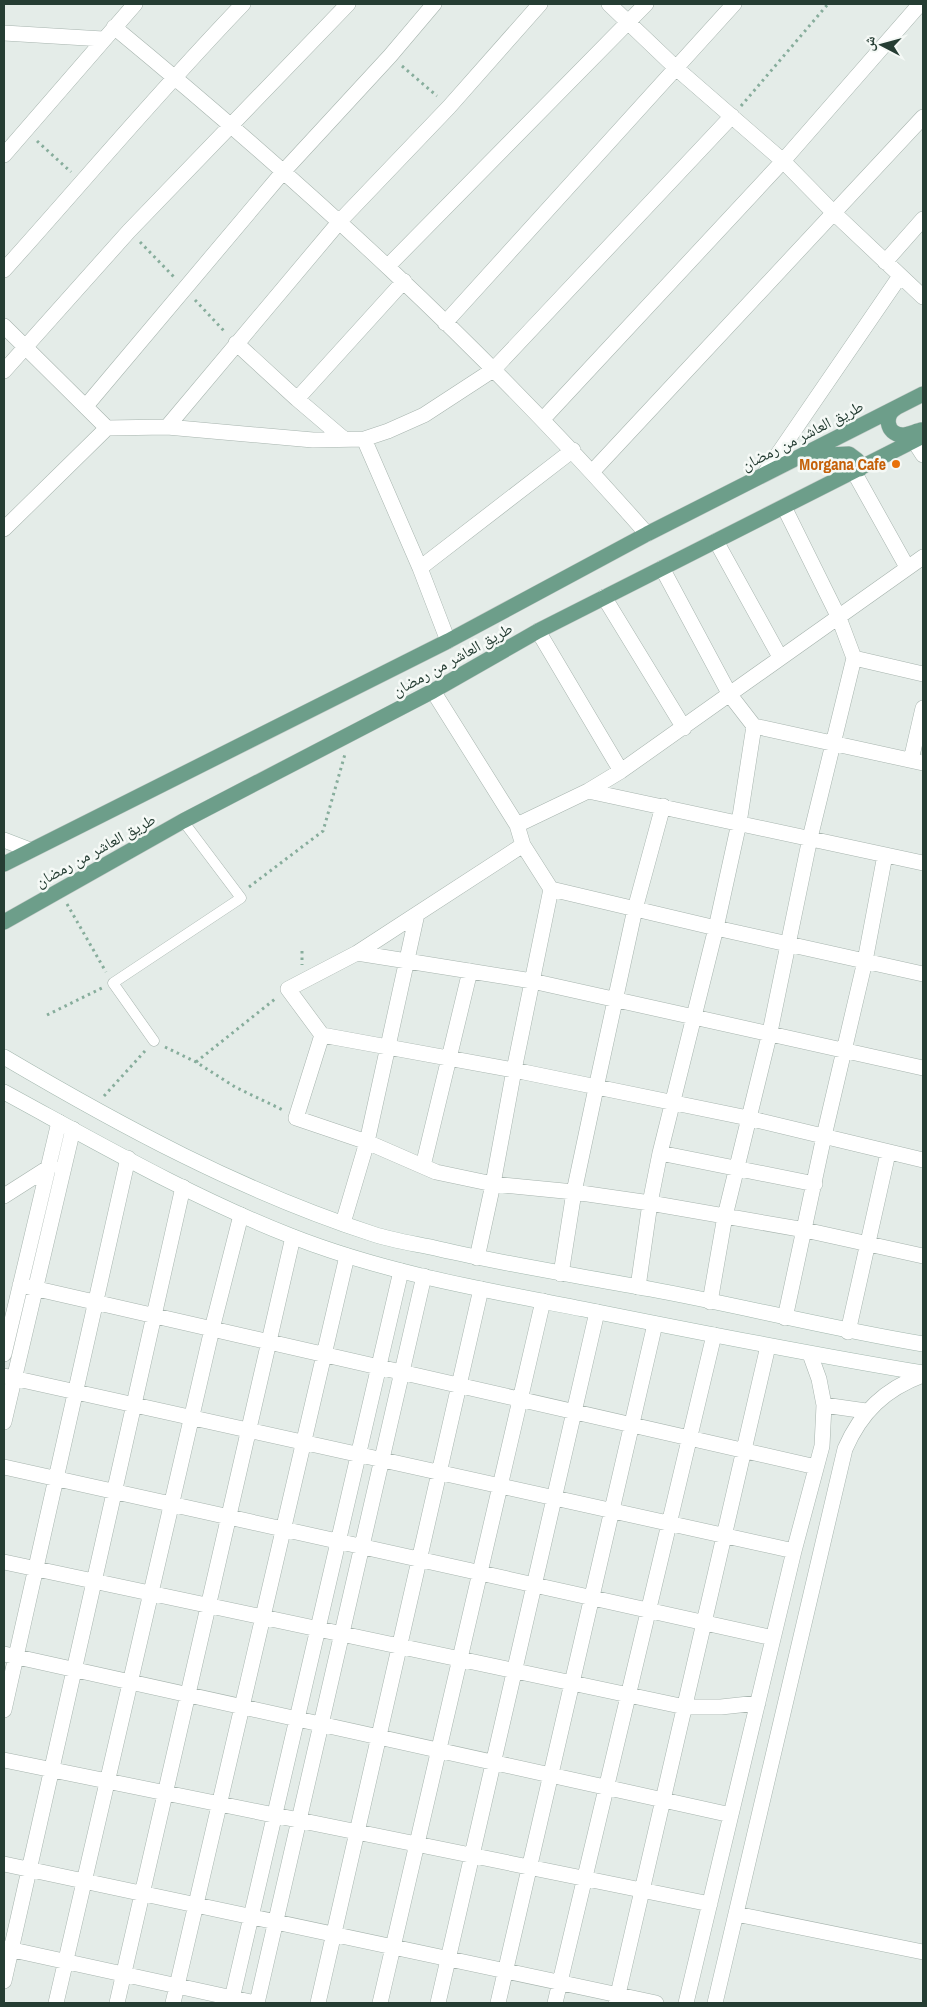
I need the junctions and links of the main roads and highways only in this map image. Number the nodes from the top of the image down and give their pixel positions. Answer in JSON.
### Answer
{"nodes":[{"id":1,"x":923,"y":394,"type":"edge"},
{"id":2,"x":898,"y":407,"type":"junction"},
{"id":3,"x":920,"y":435,"type":"edge"},
{"id":4,"x":796,"y":457,"type":"junction"},
{"id":5,"x":857,"y":471,"type":"junction"},
{"id":6,"x":4,"y":864,"type":"edge"},
{"id":7,"x":4,"y":922,"type":"edge"}],
"edges":[{"from":1,"to":2,"type":"main road","name":"طريق العاشر من رمضان"},
{"from":2,"to":3,"type":"main road"},
{"from":2,"to":4,"type":"main road","name":"طريق العاشر من رمضان"},
{"from":3,"to":5,"type":"main road","name":"طريق العاشر من رمضان"},
{"from":4,"to":5,"type":"main road"},
{"from":4,"to":6,"type":"main road","name":"طريق العاشر من رمضان"},
{"from":5,"to":7,"type":"main road","name":"طريق العاشر من رمضان"}]}
